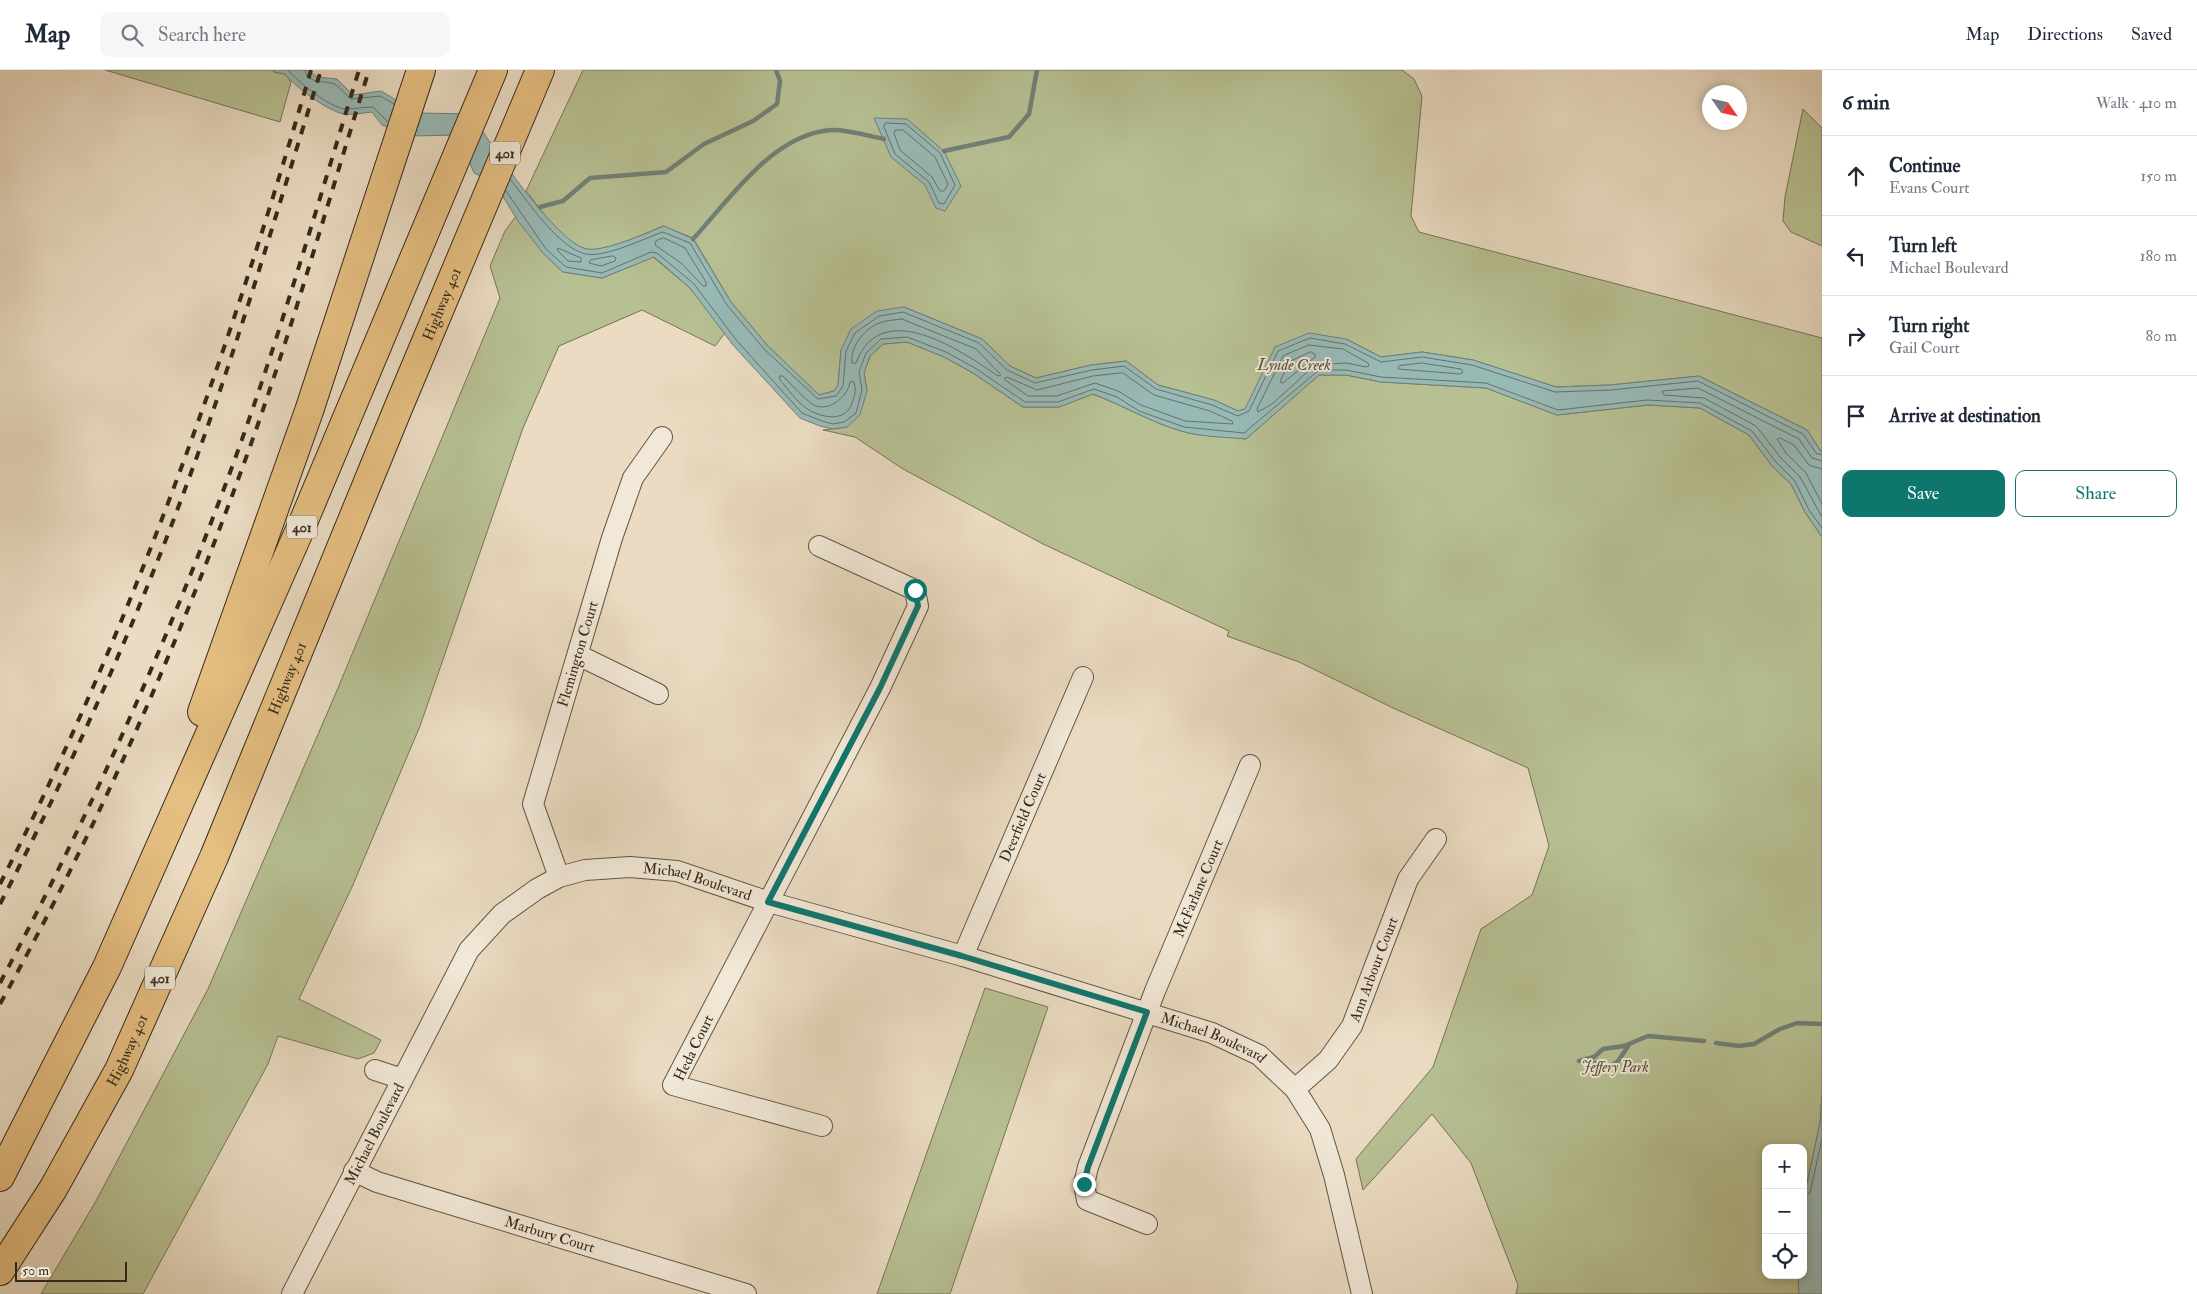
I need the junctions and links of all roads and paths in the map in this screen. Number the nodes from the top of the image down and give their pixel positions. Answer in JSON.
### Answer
{"nodes":[{"id":1,"x":421,"y":70,"type":"edge"},
{"id":2,"x":539,"y":72,"type":"edge"},
{"id":3,"x":492,"y":74,"type":"edge"},
{"id":4,"x":662,"y":437,"type":"dead end"},
{"id":5,"x":819,"y":546,"type":"dead end"},
{"id":6,"x":578,"y":655,"type":"junction"},
{"id":7,"x":1083,"y":677,"type":"dead end"},
{"id":8,"x":658,"y":694,"type":"dead end"},
{"id":9,"x":1250,"y":765,"type":"dead end"},
{"id":10,"x":1436,"y":839,"type":"dead end"},
{"id":11,"x":154,"y":862,"type":"junction"},
{"id":12,"x":559,"y":877,"type":"junction"},
{"id":13,"x":768,"y":902,"type":"junction"},
{"id":14,"x":962,"y":956,"type":"junction"},
{"id":15,"x":1147,"y":1012,"type":"junction"},
{"id":16,"x":376,"y":1070,"type":"dead end"},
{"id":17,"x":402,"y":1079,"type":"junction"},
{"id":18,"x":1295,"y":1089,"type":"junction"},
{"id":19,"x":822,"y":1126,"type":"dead end"},
{"id":20,"x":354,"y":1171,"type":"junction"},
{"id":21,"x":0,"y":1176,"type":"edge"},
{"id":22,"x":1147,"y":1224,"type":"dead end"},
{"id":23,"x":0,"y":1270,"type":"edge"},
{"id":24,"x":292,"y":1294,"type":"edge"},
{"id":25,"x":746,"y":1294,"type":"edge"},
{"id":26,"x":1362,"y":1294,"type":"edge"}],
"edges":[{"from":1,"to":11,"type":"highway"},
{"from":2,"to":23,"type":"highway","name":"Highway 401","number":"401"},
{"from":3,"to":11,"type":"highway","number":"401"},
{"from":4,"to":6,"type":"street","name":"Flemington Court"},
{"from":5,"to":13,"type":"street"},
{"from":6,"to":8,"type":"street"},
{"from":6,"to":12,"type":"street","name":"Flemington Court"},
{"from":7,"to":14,"type":"street","name":"Deerfield Court"},
{"from":9,"to":15,"type":"street","name":"McFarlane Court"},
{"from":10,"to":18,"type":"street","name":"Ann Arbour Court"},
{"from":11,"to":21,"type":"highway","number":"401"},
{"from":12,"to":13,"type":"street","name":"Michael Boulevard"},
{"from":12,"to":17,"type":"street","name":"Michael Boulevard"},
{"from":13,"to":14,"type":"street","name":"Michael Boulevard"},
{"from":13,"to":19,"type":"street","name":"Heda Court"},
{"from":14,"to":15,"type":"street","name":"Michael Boulevard"},
{"from":15,"to":18,"type":"street","name":"Michael Boulevard"},
{"from":15,"to":22,"type":"street","name":"McFarlane Court"},
{"from":16,"to":17,"type":"street"},
{"from":17,"to":20,"type":"street","name":"Michael Boulevard"},
{"from":18,"to":26,"type":"street","name":"Michael Boulevard"},
{"from":20,"to":24,"type":"street","name":"Michael Boulevard"},
{"from":20,"to":25,"type":"street","name":"Marbury Court"}]}
